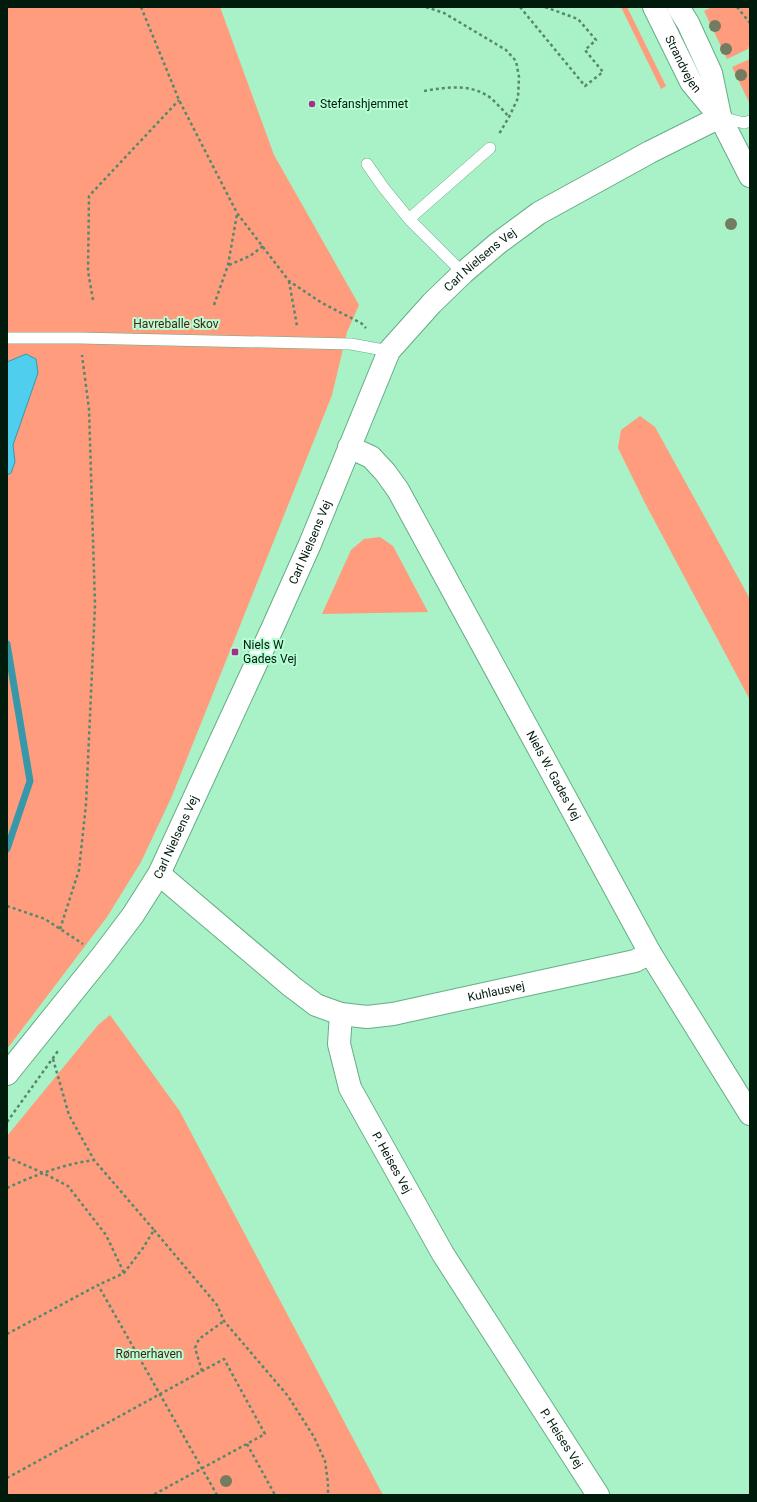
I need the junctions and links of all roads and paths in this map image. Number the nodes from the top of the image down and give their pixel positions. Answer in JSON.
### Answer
{"nodes":[{"id":1,"x":141,"y":7,"type":"edge"},
{"id":2,"x":426,"y":7,"type":"edge"},
{"id":3,"x":520,"y":7,"type":"edge"},
{"id":4,"x":545,"y":7,"type":"edge"},
{"id":5,"x":654,"y":7,"type":"edge"},
{"id":6,"x":678,"y":7,"type":"edge"},
{"id":7,"x":736,"y":7,"type":"edge"},
{"id":8,"x":750,"y":23,"type":"edge"},
{"id":9,"x":424,"y":91,"type":"dead end"},
{"id":10,"x":179,"y":100,"type":"junction"},
{"id":11,"x":509,"y":117,"type":"junction"},
{"id":12,"x":720,"y":117,"type":"junction"},
{"id":13,"x":750,"y":121,"type":"edge"},
{"id":14,"x":490,"y":148,"type":"joint"},
{"id":15,"x":366,"y":164,"type":"dead end"},
{"id":16,"x":750,"y":176,"type":"edge"},
{"id":17,"x":237,"y":213,"type":"junction"},
{"id":18,"x":409,"y":219,"type":"junction"},
{"id":19,"x":263,"y":246,"type":"junction"},
{"id":20,"x":228,"y":266,"type":"junction"},
{"id":21,"x":464,"y":272,"type":"junction"},
{"id":22,"x":289,"y":281,"type":"junction"},
{"id":23,"x":93,"y":300,"type":"dead end"},
{"id":24,"x":214,"y":305,"type":"dead end"},
{"id":25,"x":7,"y":338,"type":"edge"},
{"id":26,"x":79,"y":338,"type":"junction"},
{"id":27,"x":299,"y":342,"type":"junction"},
{"id":28,"x":389,"y":351,"type":"junction"},
{"id":29,"x":349,"y":447,"type":"junction"},
{"id":30,"x":159,"y":874,"type":"junction"},
{"id":31,"x":7,"y":906,"type":"edge"},
{"id":32,"x":60,"y":929,"type":"junction"},
{"id":33,"x":650,"y":953,"type":"junction"},
{"id":34,"x":102,"y":956,"type":"junction"},
{"id":35,"x":341,"y":1014,"type":"junction"},
{"id":36,"x":53,"y":1058,"type":"dead end"},
{"id":37,"x":7,"y":1074,"type":"edge"},
{"id":38,"x":750,"y":1114,"type":"edge"},
{"id":39,"x":7,"y":1157,"type":"edge"},
{"id":40,"x":94,"y":1160,"type":"junction"},
{"id":41,"x":43,"y":1172,"type":"junction"},
{"id":42,"x":7,"y":1188,"type":"edge"},
{"id":43,"x":154,"y":1230,"type":"junction"},
{"id":44,"x":124,"y":1273,"type":"junction"},
{"id":45,"x":98,"y":1285,"type":"junction"},
{"id":46,"x":224,"y":1321,"type":"junction"},
{"id":47,"x":7,"y":1334,"type":"edge"},
{"id":48,"x":202,"y":1371,"type":"junction"},
{"id":49,"x":159,"y":1394,"type":"junction"},
{"id":50,"x":247,"y":1444,"type":"junction"},
{"id":51,"x":202,"y":1468,"type":"junction"},
{"id":52,"x":7,"y":1478,"type":"edge"},
{"id":53,"x":153,"y":1495,"type":"edge"},
{"id":54,"x":217,"y":1495,"type":"edge"},
{"id":55,"x":275,"y":1495,"type":"edge"},
{"id":56,"x":328,"y":1495,"type":"edge"},
{"id":57,"x":598,"y":1495,"type":"edge"}],
"edges":[{"from":1,"to":10,"type":"path"},
{"from":2,"to":11,"type":"path"},
{"from":3,"to":4,"type":"path"},
{"from":5,"to":12,"type":"street","name":"Strandvejen"},
{"from":6,"to":12,"type":"street","name":"Strandvejen"},
{"from":7,"to":8,"type":"path"},
{"from":9,"to":11,"type":"path"},
{"from":10,"to":17,"type":"path"},
{"from":10,"to":23,"type":"path"},
{"from":11,"to":14,"type":"path"},
{"from":12,"to":13,"type":"lane"},
{"from":12,"to":16,"type":"street","name":"Strandvejen"},
{"from":12,"to":21,"type":"street","name":"Carl Nielsens Vej"},
{"from":14,"to":18,"type":"lane"},
{"from":15,"to":18,"type":"lane"},
{"from":17,"to":19,"type":"path"},
{"from":17,"to":20,"type":"path"},
{"from":18,"to":21,"type":"lane"},
{"from":19,"to":20,"type":"path"},
{"from":19,"to":22,"type":"path"},
{"from":20,"to":24,"type":"path"},
{"from":21,"to":28,"type":"street","name":"Carl Nielsens Vej"},
{"from":22,"to":27,"type":"path"},
{"from":22,"to":28,"type":"path"},
{"from":25,"to":26,"type":"lane"},
{"from":26,"to":27,"type":"lane"},
{"from":26,"to":32,"type":"path"},
{"from":27,"to":28,"type":"lane"},
{"from":28,"to":29,"type":"street","name":"Carl Nielsens Vej"},
{"from":29,"to":30,"type":"street","name":"Carl Nielsens Vej"},
{"from":29,"to":33,"type":"street","name":"Niels W. Gades Vej"},
{"from":30,"to":34,"type":"street","name":"Carl Nielsens Vej"},
{"from":30,"to":35,"type":"street"},
{"from":31,"to":32,"type":"path"},
{"from":32,"to":34,"type":"path"},
{"from":33,"to":35,"type":"street","name":"Kuhlausvej"},
{"from":33,"to":38,"type":"street","name":"Niels W. Gades Vej"},
{"from":34,"to":37,"type":"street","name":"Carl Nielsens Vej"},
{"from":35,"to":57,"type":"street","name":"P. Heises Vej"},
{"from":36,"to":40,"type":"path"},
{"from":39,"to":41,"type":"path"},
{"from":40,"to":41,"type":"path"},
{"from":40,"to":43,"type":"path"},
{"from":41,"to":42,"type":"path"},
{"from":41,"to":44,"type":"path"},
{"from":43,"to":44,"type":"path"},
{"from":43,"to":46,"type":"path"},
{"from":44,"to":45,"type":"path"},
{"from":45,"to":47,"type":"path"},
{"from":45,"to":49,"type":"path"},
{"from":46,"to":48,"type":"path"},
{"from":46,"to":56,"type":"path"},
{"from":48,"to":49,"type":"path"},
{"from":48,"to":50,"type":"path"},
{"from":49,"to":51,"type":"path"},
{"from":49,"to":52,"type":"path"},
{"from":50,"to":51,"type":"path"},
{"from":50,"to":55,"type":"path"},
{"from":51,"to":53,"type":"path"},
{"from":51,"to":54,"type":"path"}]}
